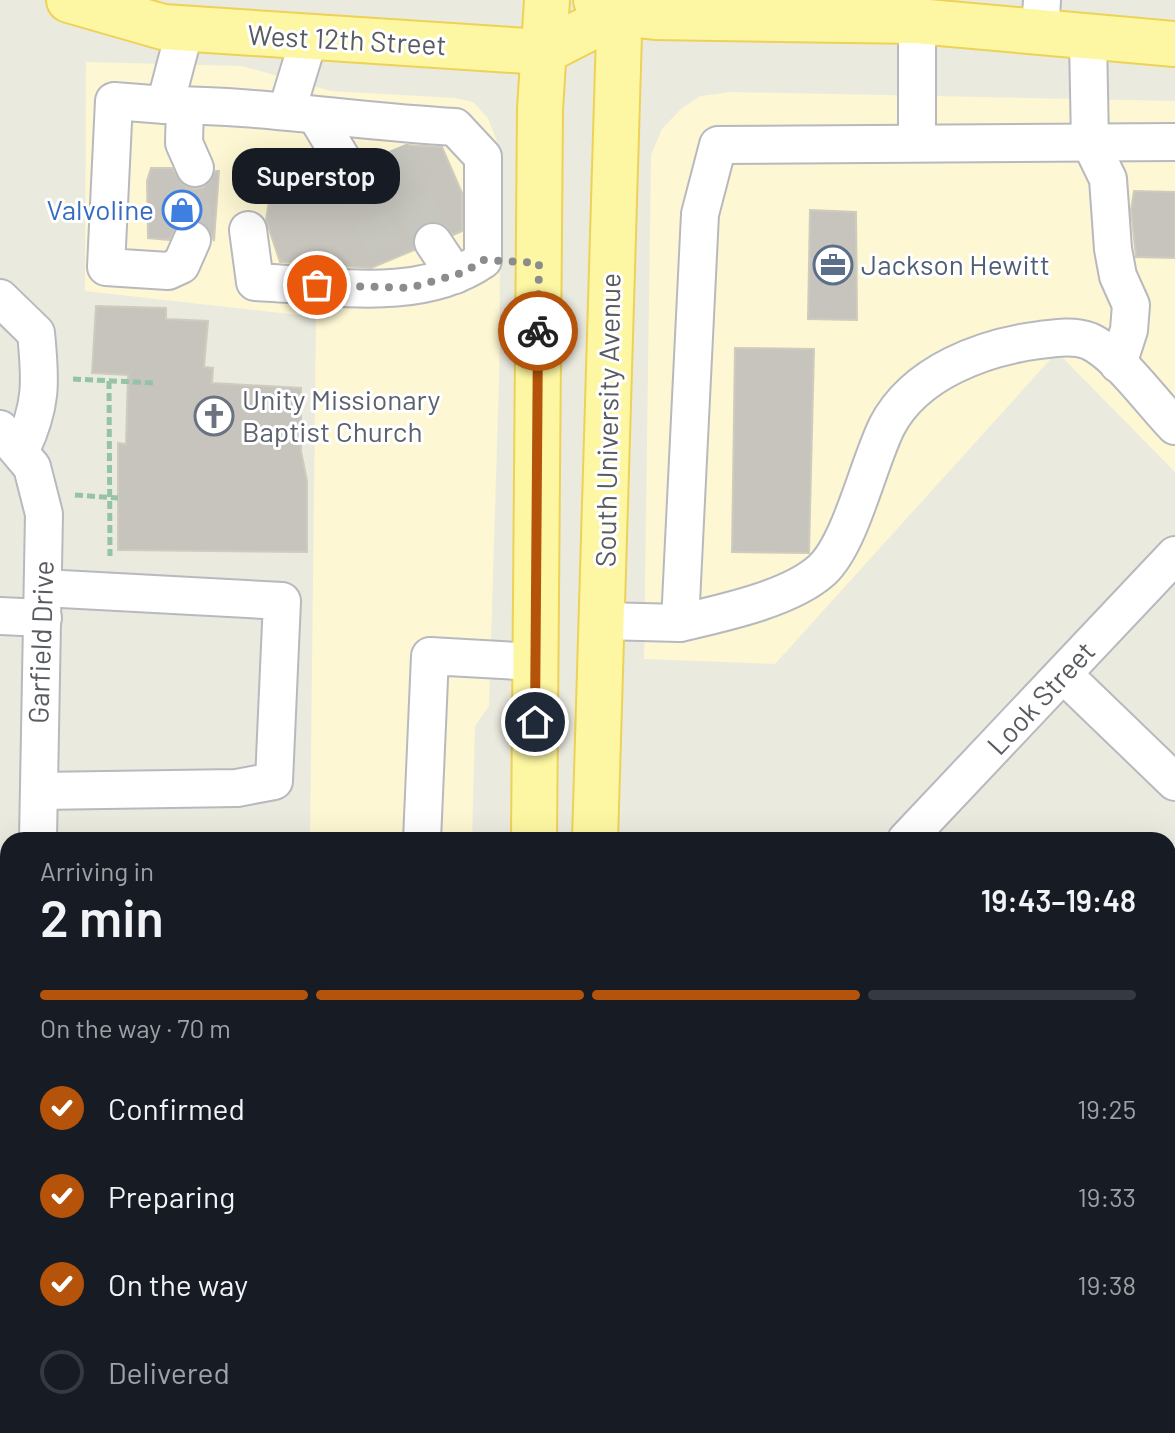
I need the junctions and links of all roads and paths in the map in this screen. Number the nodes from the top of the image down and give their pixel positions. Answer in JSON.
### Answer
{"nodes":[{"id":1,"x":69,"y":0,"type":"edge"},
{"id":2,"x":547,"y":0,"type":"edge"},
{"id":3,"x":612,"y":4,"type":"edge"},
{"id":4,"x":1041,"y":16,"type":"edge"},
{"id":5,"x":917,"y":21,"type":"junction"},
{"id":6,"x":185,"y":29,"type":"junction"},
{"id":7,"x":309,"y":38,"type":"junction"},
{"id":8,"x":1088,"y":39,"type":"junction"},
{"id":9,"x":1175,"y":44,"type":"edge"},
{"id":10,"x":543,"y":52,"type":"junction"},
{"id":11,"x":175,"y":105,"type":"junction"},
{"id":12,"x":302,"y":113,"type":"junction"},
{"id":13,"x":369,"y":123,"type":"junction"},
{"id":14,"x":1090,"y":142,"type":"junction"},
{"id":15,"x":1175,"y":142,"type":"edge"},
{"id":16,"x":917,"y":143,"type":"junction"},
{"id":17,"x":391,"y":151,"type":"tunnel mouth"},
{"id":18,"x":183,"y":160,"type":"tunnel mouth"},
{"id":19,"x":348,"y":169,"type":"tunnel mouth"},
{"id":20,"x":248,"y":230,"type":"dead end"},
{"id":21,"x":433,"y":242,"type":"tunnel mouth"},
{"id":22,"x":181,"y":248,"type":"dead end"},
{"id":23,"x":539,"y":263,"type":"junction"},
{"id":24,"x":469,"y":268,"type":"junction"},
{"id":25,"x":0,"y":298,"type":"edge"},
{"id":26,"x":1118,"y":364,"type":"junction"},
{"id":27,"x":68,"y":379,"type":"dead end"},
{"id":28,"x":109,"y":381,"type":"junction"},
{"id":29,"x":155,"y":383,"type":"dead end"},
{"id":30,"x":1175,"y":426,"type":"edge"},
{"id":31,"x":10,"y":439,"type":"edge"},
{"id":32,"x":71,"y":495,"type":"dead end"},
{"id":33,"x":114,"y":498,"type":"junction"},
{"id":34,"x":1175,"y":555,"type":"edge"},
{"id":35,"x":108,"y":591,"type":"junction"},
{"id":36,"x":43,"y":603,"type":"junction"},
{"id":37,"x":0,"y":616,"type":"edge"},
{"id":38,"x":603,"y":621,"type":"junction"},
{"id":39,"x":680,"y":623,"type":"junction"},
{"id":40,"x":535,"y":662,"type":"junction"},
{"id":41,"x":1064,"y":675,"type":"junction"},
{"id":42,"x":1175,"y":782,"type":"edge"},
{"id":43,"x":39,"y":791,"type":"junction"},
{"id":44,"x":38,"y":832,"type":"edge"},
{"id":45,"x":422,"y":832,"type":"edge"},
{"id":46,"x":534,"y":832,"type":"edge"},
{"id":47,"x":595,"y":832,"type":"edge"},
{"id":48,"x":914,"y":832,"type":"edge"}],
"edges":[{"from":1,"to":6,"type":"main road","name":"West 12th Street"},
{"from":2,"to":10,"type":"main road"},
{"from":3,"to":5,"type":"main road"},
{"from":3,"to":10,"type":"main road"},
{"from":3,"to":38,"type":"main road","name":"South University Avenue"},
{"from":4,"to":5,"type":"main road"},
{"from":4,"to":8,"type":"main road"},
{"from":5,"to":16,"type":"street"},
{"from":6,"to":7,"type":"main road","name":"West 12th Street"},
{"from":6,"to":11,"type":"street"},
{"from":7,"to":10,"type":"main road","name":"West 12th Street"},
{"from":7,"to":12,"type":"street"},
{"from":8,"to":9,"type":"main road"},
{"from":8,"to":14,"type":"street"},
{"from":10,"to":23,"type":"main road"},
{"from":11,"to":12,"type":"street"},
{"from":11,"to":18,"type":"street"},
{"from":11,"to":22,"type":"street"},
{"from":12,"to":13,"type":"street"},
{"from":12,"to":19,"type":"street"},
{"from":13,"to":17,"type":"street"},
{"from":13,"to":24,"type":"street"},
{"from":14,"to":15,"type":"street"},
{"from":14,"to":16,"type":"street"},
{"from":14,"to":26,"type":"street"},
{"from":16,"to":39,"type":"street"},
{"from":20,"to":24,"type":"street"},
{"from":21,"to":24,"type":"street"},
{"from":23,"to":24,"type":"street"},
{"from":23,"to":40,"type":"main road"},
{"from":25,"to":31,"type":"street"},
{"from":26,"to":30,"type":"street"},
{"from":26,"to":39,"type":"street"},
{"from":27,"to":28,"type":"path"},
{"from":28,"to":29,"type":"path"},
{"from":28,"to":33,"type":"path"},
{"from":31,"to":36,"type":"street","name":"Garfield Drive"},
{"from":32,"to":33,"type":"path"},
{"from":33,"to":35,"type":"path"},
{"from":34,"to":41,"type":"street","name":"Look Street"},
{"from":35,"to":36,"type":"street"},
{"from":35,"to":43,"type":"street"},
{"from":36,"to":37,"type":"street"},
{"from":36,"to":43,"type":"street","name":"Garfield Drive"},
{"from":38,"to":39,"type":"street"},
{"from":38,"to":47,"type":"main road","name":"South University Avenue"},
{"from":40,"to":45,"type":"street"},
{"from":40,"to":46,"type":"main road"},
{"from":41,"to":42,"type":"street"},
{"from":41,"to":48,"type":"street","name":"Look Street"},
{"from":43,"to":44,"type":"street","name":"Garfield Drive"}]}
